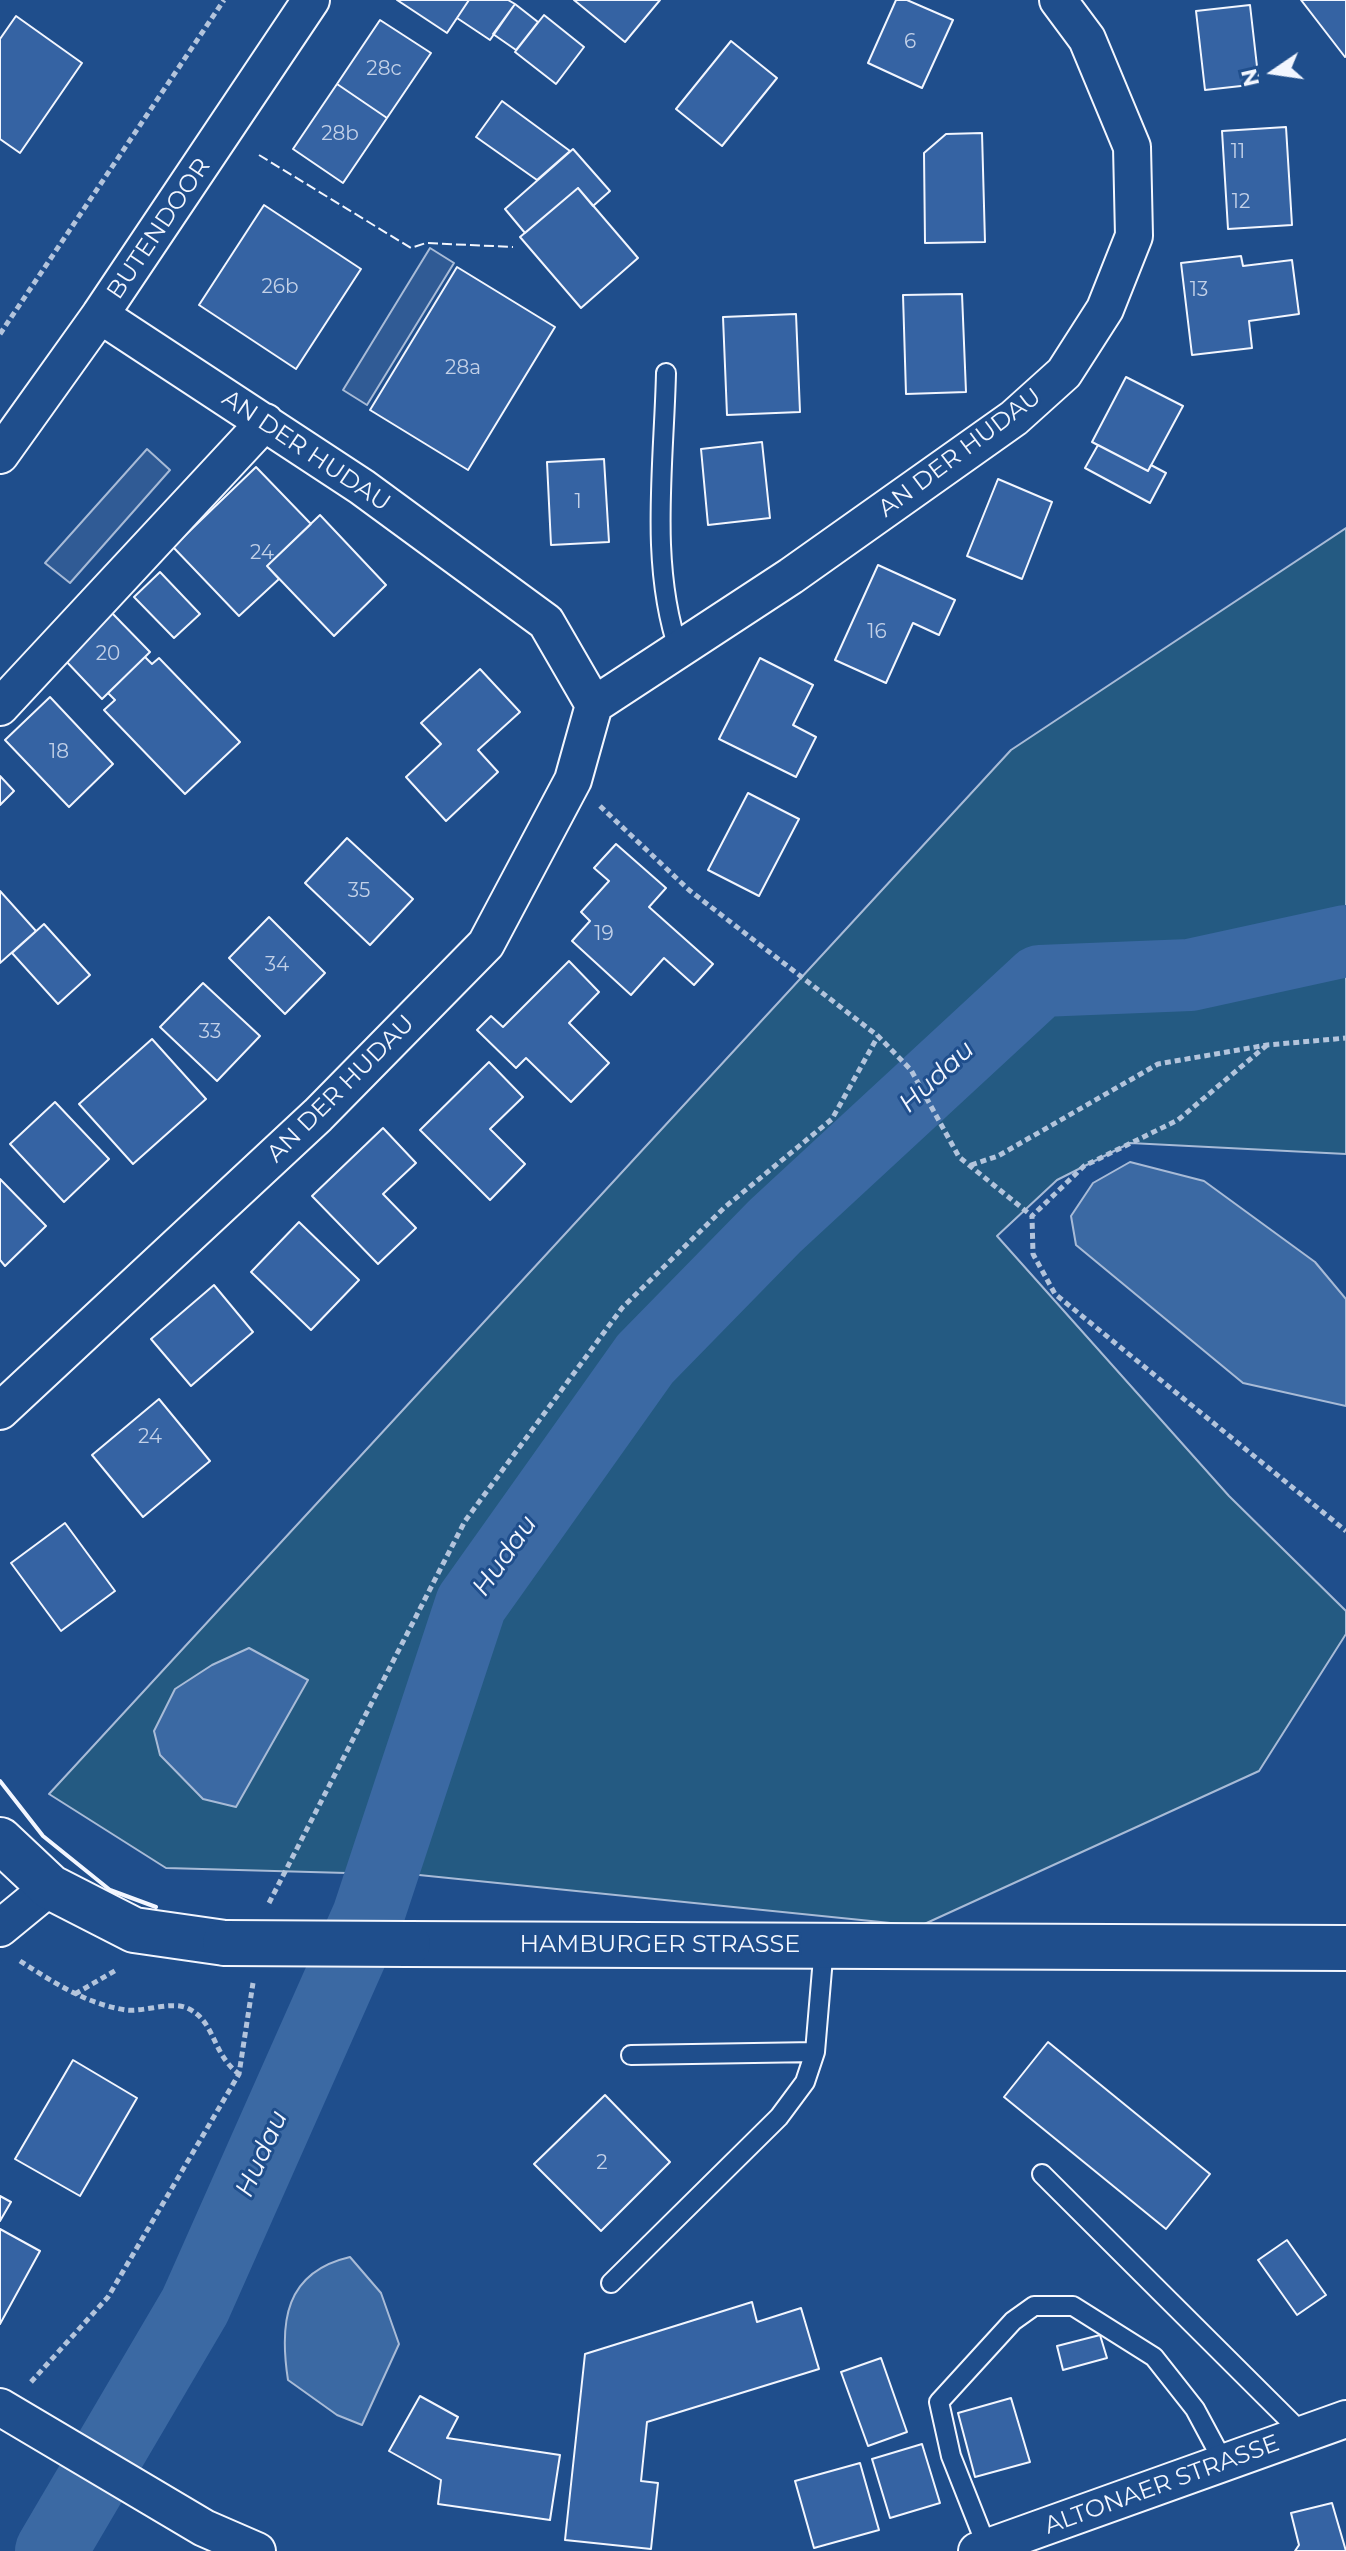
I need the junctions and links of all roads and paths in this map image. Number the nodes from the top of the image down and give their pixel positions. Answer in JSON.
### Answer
{"nodes":[{"id":1,"x":224,"y":0,"type":"edge"},
{"id":2,"x":311,"y":0,"type":"edge"},
{"id":3,"x":1058,"y":0,"type":"edge"},
{"id":4,"x":100,"y":315,"type":"junction"},
{"id":5,"x":0,"y":334,"type":"edge"},
{"id":6,"x":666,"y":373,"type":"dead end"},
{"id":7,"x":265,"y":422,"type":"junction"},
{"id":8,"x":0,"y":455,"type":"edge"},
{"id":9,"x":679,"y":651,"type":"junction"},
{"id":10,"x":594,"y":705,"type":"junction"},
{"id":11,"x":0,"y":707,"type":"edge"},
{"id":12,"x":573,"y":780,"type":"junction"},
{"id":13,"x":878,"y":1036,"type":"junction"},
{"id":14,"x":1346,"y":1038,"type":"edge"},
{"id":15,"x":1267,"y":1045,"type":"junction"},
{"id":16,"x":970,"y":1166,"type":"junction"},
{"id":17,"x":1032,"y":1216,"type":"junction"},
{"id":18,"x":0,"y":1411,"type":"edge"},
{"id":19,"x":1346,"y":1531,"type":"edge"},
{"id":20,"x":0,"y":1840,"type":"edge"},
{"id":21,"x":50,"y":1887,"type":"junction"},
{"id":22,"x":264,"y":1914,"type":"dead end"},
{"id":23,"x":6,"y":1942,"type":"edge"},
{"id":24,"x":824,"y":1945,"type":"junction"},
{"id":25,"x":1346,"y":1948,"type":"edge"},
{"id":26,"x":240,"y":1958,"type":"junction"},
{"id":27,"x":815,"y":2052,"type":"junction"},
{"id":28,"x":631,"y":2055,"type":"dead end"},
{"id":29,"x":239,"y":2074,"type":"junction"},
{"id":30,"x":1042,"y":2174,"type":"dead end"},
{"id":31,"x":611,"y":2283,"type":"dead end"},
{"id":32,"x":2,"y":2408,"type":"edge"},
{"id":33,"x":1346,"y":2419,"type":"edge"},
{"id":34,"x":1304,"y":2435,"type":"junction"},
{"id":35,"x":1224,"y":2463,"type":"junction"},
{"id":36,"x":982,"y":2549,"type":"edge"},
{"id":37,"x":257,"y":2551,"type":"edge"}],
"edges":[{"from":1,"to":5,"type":"path"},
{"from":2,"to":4,"type":"street","name":"BUTENDOOR"},
{"from":3,"to":9,"type":"street","name":"AN DER HUDAU"},
{"from":4,"to":7,"type":"street","name":"AN DER HUDAU"},
{"from":4,"to":8,"type":"street","name":"BUTENDOOR"},
{"from":6,"to":9,"type":"lane"},
{"from":7,"to":10,"type":"street","name":"AN DER HUDAU"},
{"from":7,"to":11,"type":"street"},
{"from":9,"to":10,"type":"street","name":"AN DER HUDAU"},
{"from":10,"to":12,"type":"street","name":"AN DER HUDAU"},
{"from":12,"to":13,"type":"path"},
{"from":12,"to":18,"type":"street","name":"AN DER HUDAU"},
{"from":13,"to":16,"type":"path"},
{"from":13,"to":22,"type":"path"},
{"from":14,"to":15,"type":"path"},
{"from":15,"to":16,"type":"path"},
{"from":15,"to":17,"type":"path"},
{"from":16,"to":17,"type":"path"},
{"from":17,"to":19,"type":"path"},
{"from":20,"to":21,"type":"main road","name":"HAMBURGER STRASSE"},
{"from":21,"to":23,"type":"street"},
{"from":21,"to":26,"type":"main road","name":"HAMBURGER STRASSE"},
{"from":23,"to":29,"type":"path"},
{"from":24,"to":25,"type":"main road","name":"HAMBURGER STRASSE"},
{"from":24,"to":26,"type":"main road","name":"HAMBURGER STRASSE","bridge":true},
{"from":24,"to":27,"type":"lane"},
{"from":26,"to":29,"type":"path"},
{"from":27,"to":28,"type":"lane"},
{"from":27,"to":31,"type":"lane"},
{"from":29,"to":32,"type":"path"},
{"from":30,"to":34,"type":"lane"},
{"from":32,"to":37,"type":"street"},
{"from":33,"to":34,"type":"street","name":"ALTONAER STRASSE"},
{"from":34,"to":35,"type":"street","name":"ALTONAER STRASSE"},
{"from":35,"to":36,"type":"street","name":"ALTONAER STRASSE"},
{"from":35,"to":36,"type":"lane"}]}
